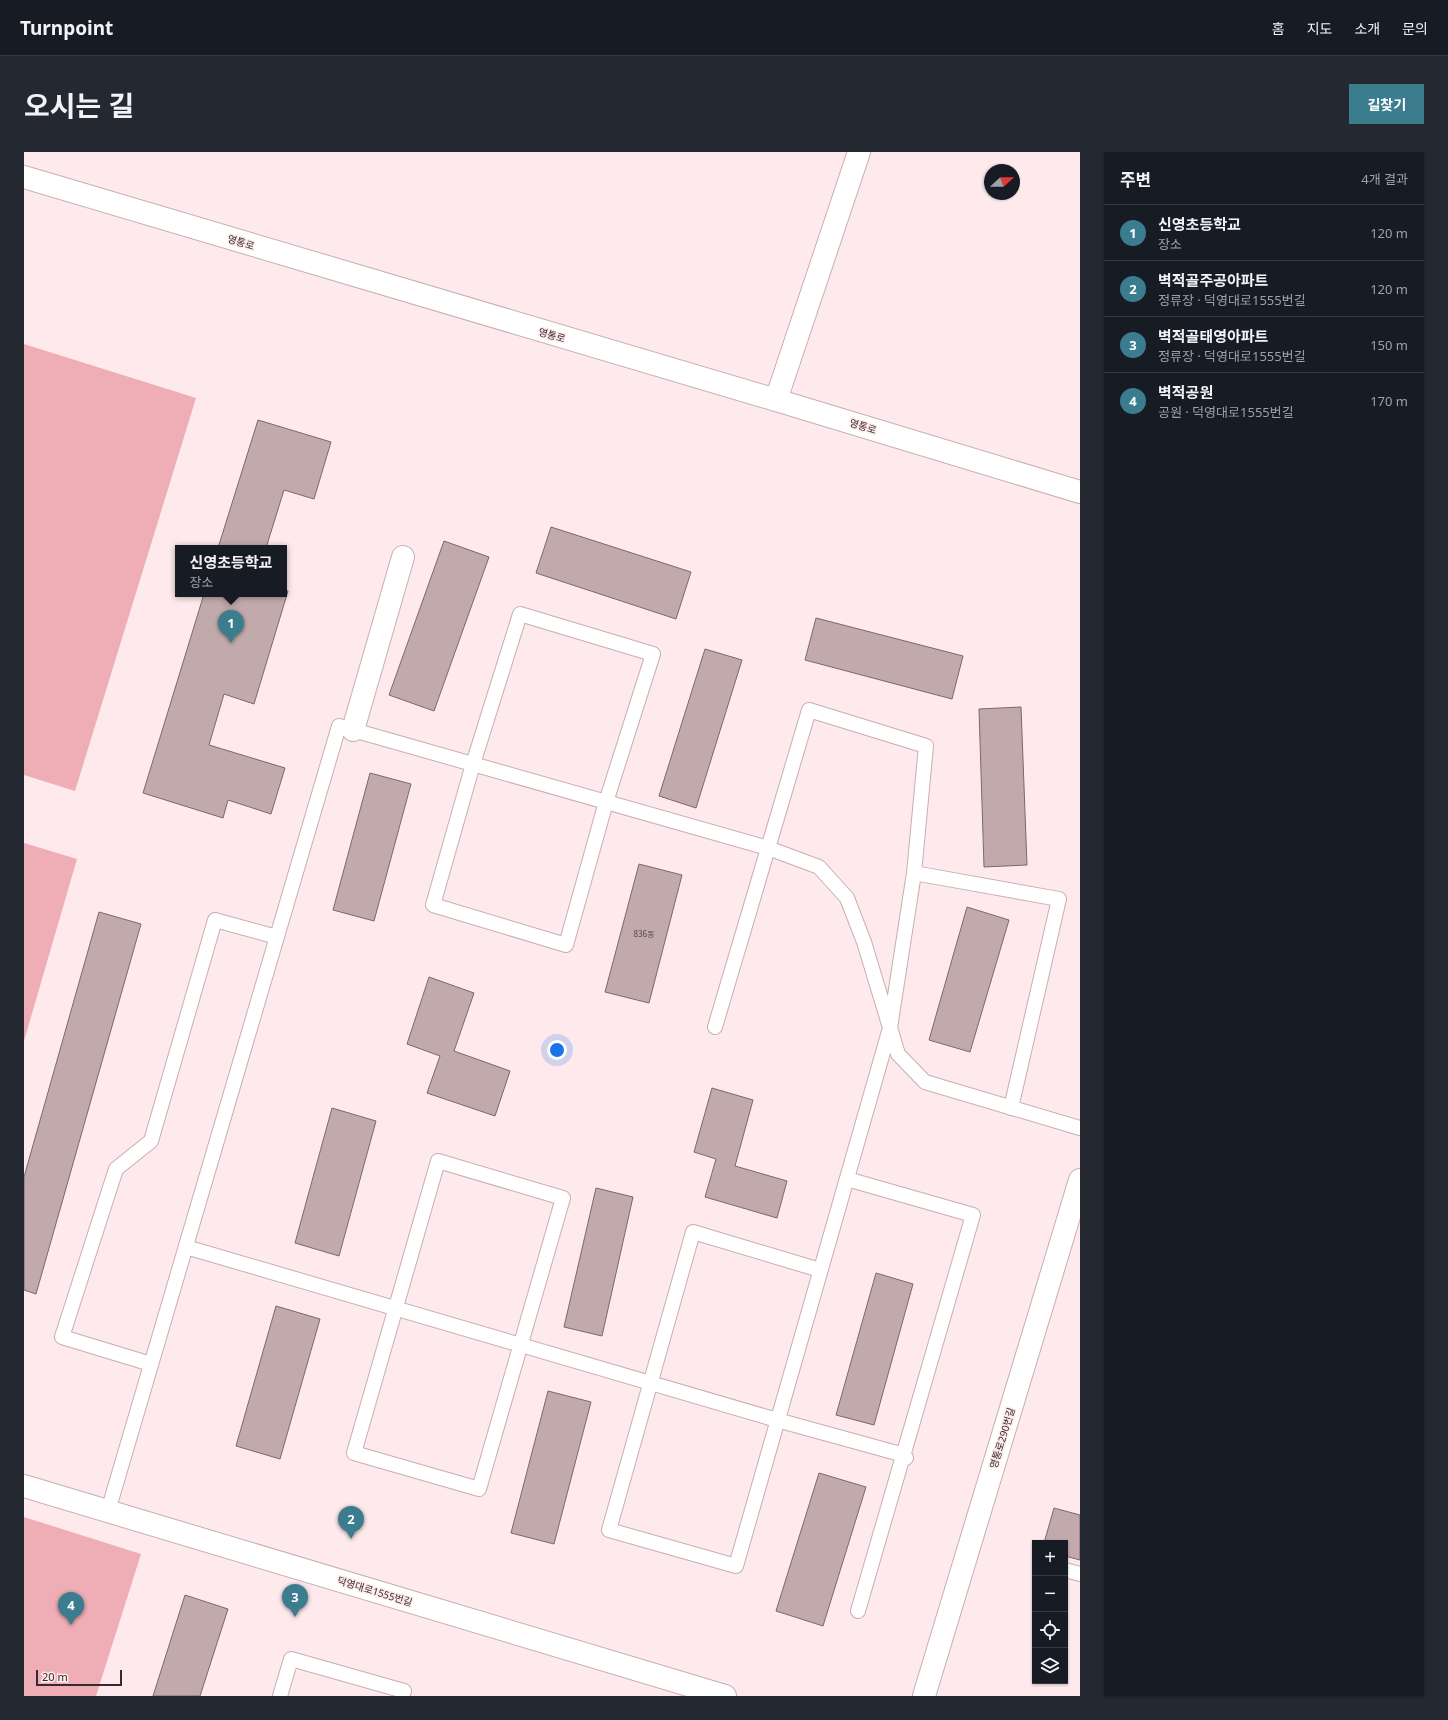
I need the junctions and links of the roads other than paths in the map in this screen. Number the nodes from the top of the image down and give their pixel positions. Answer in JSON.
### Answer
{"nodes":[{"id":1,"x":859,"y":152,"type":"edge"},
{"id":2,"x":24,"y":177,"type":"edge"},
{"id":3,"x":776,"y":400,"type":"junction"},
{"id":4,"x":1080,"y":492,"type":"edge"},
{"id":5,"x":403,"y":557,"type":"dead end"},
{"id":6,"x":353,"y":730,"type":"junction"},
{"id":7,"x":474,"y":764,"type":"junction"},
{"id":8,"x":606,"y":802,"type":"junction"},
{"id":9,"x":768,"y":848,"type":"junction"},
{"id":10,"x":914,"y":873,"type":"junction"},
{"id":11,"x":277,"y":937,"type":"junction"},
{"id":12,"x":715,"y":1028,"type":"dead end"},
{"id":13,"x":890,"y":1028,"type":"junction"},
{"id":14,"x":1011,"y":1108,"type":"junction"},
{"id":15,"x":1080,"y":1128,"type":"edge"},
{"id":16,"x":847,"y":1179,"type":"junction"},
{"id":17,"x":1080,"y":1180,"type":"edge"},
{"id":18,"x":186,"y":1247,"type":"junction"},
{"id":19,"x":820,"y":1270,"type":"junction"},
{"id":20,"x":396,"y":1309,"type":"junction"},
{"id":21,"x":519,"y":1345,"type":"junction"},
{"id":22,"x":151,"y":1364,"type":"junction"},
{"id":23,"x":650,"y":1383,"type":"junction"},
{"id":24,"x":777,"y":1420,"type":"junction"},
{"id":25,"x":905,"y":1457,"type":"junction"},
{"id":26,"x":24,"y":1486,"type":"edge"},
{"id":27,"x":108,"y":1511,"type":"junction"},
{"id":28,"x":1068,"y":1571,"type":"edge"},
{"id":29,"x":1080,"y":1574,"type":"edge"},
{"id":30,"x":858,"y":1611,"type":"dead end"},
{"id":31,"x":280,"y":1696,"type":"edge"},
{"id":32,"x":402,"y":1696,"type":"edge"},
{"id":33,"x":725,"y":1696,"type":"edge"},
{"id":34,"x":924,"y":1696,"type":"edge"}],
"edges":[{"from":1,"to":3,"type":"street"},
{"from":2,"to":3,"type":"street","name":"영통로"},
{"from":3,"to":4,"type":"street","name":"영통로"},
{"from":5,"to":6,"type":"street"},
{"from":6,"to":7,"type":"lane"},
{"from":6,"to":11,"type":"lane"},
{"from":7,"to":8,"type":"lane"},
{"from":7,"to":8,"type":"lane"},
{"from":7,"to":8,"type":"lane"},
{"from":8,"to":9,"type":"lane"},
{"from":9,"to":10,"type":"lane"},
{"from":9,"to":12,"type":"lane"},
{"from":9,"to":13,"type":"lane"},
{"from":10,"to":13,"type":"lane"},
{"from":10,"to":14,"type":"lane"},
{"from":11,"to":18,"type":"lane"},
{"from":11,"to":22,"type":"lane"},
{"from":13,"to":14,"type":"lane"},
{"from":13,"to":16,"type":"lane"},
{"from":14,"to":15,"type":"lane"},
{"from":16,"to":19,"type":"lane"},
{"from":16,"to":25,"type":"lane"},
{"from":17,"to":34,"type":"street","name":"영통로290번길"},
{"from":18,"to":20,"type":"lane"},
{"from":18,"to":22,"type":"lane"},
{"from":19,"to":23,"type":"lane"},
{"from":19,"to":24,"type":"lane"},
{"from":20,"to":21,"type":"lane"},
{"from":20,"to":21,"type":"lane"},
{"from":20,"to":21,"type":"lane"},
{"from":21,"to":23,"type":"lane"},
{"from":22,"to":27,"type":"lane"},
{"from":23,"to":24,"type":"lane"},
{"from":23,"to":24,"type":"lane"},
{"from":24,"to":25,"type":"lane"},
{"from":25,"to":30,"type":"lane"},
{"from":26,"to":27,"type":"street","name":"덕영대로1555번길"},
{"from":27,"to":33,"type":"street","name":"덕영대로1555번길"},
{"from":28,"to":29,"type":"lane"},
{"from":31,"to":32,"type":"lane"}]}
